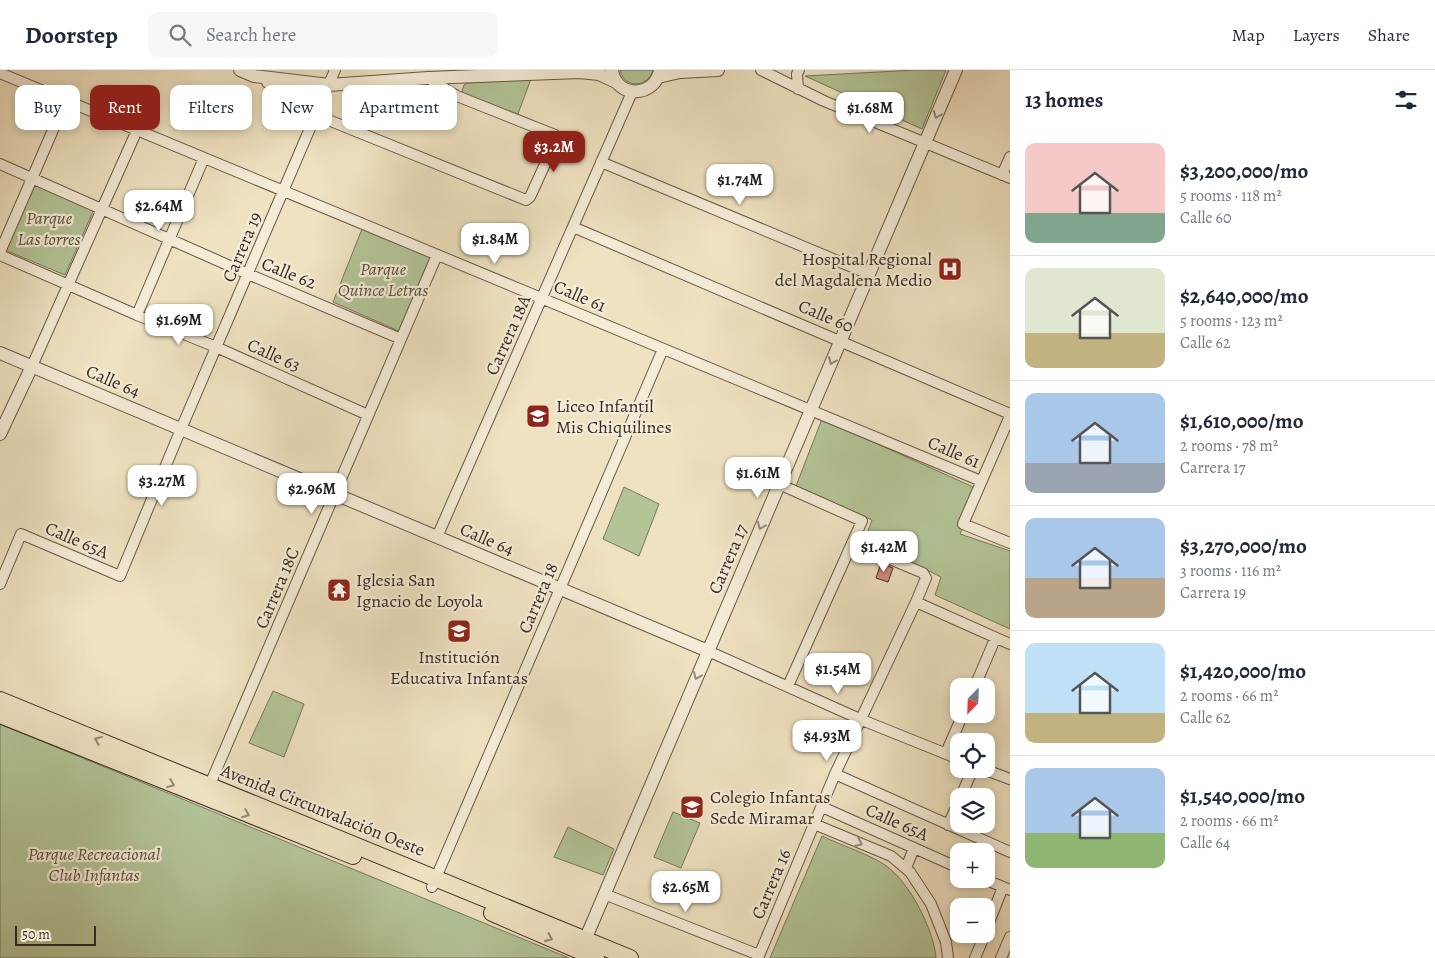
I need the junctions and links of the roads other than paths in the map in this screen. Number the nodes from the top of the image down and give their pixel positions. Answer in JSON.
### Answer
{"nodes":[{"id":1,"x":240,"y":70,"type":"edge"},
{"id":2,"x":336,"y":70,"type":"edge"},
{"id":3,"x":718,"y":70,"type":"edge"},
{"id":4,"x":761,"y":70,"type":"edge"},
{"id":5,"x":799,"y":70,"type":"edge"},
{"id":6,"x":956,"y":70,"type":"edge"},
{"id":7,"x":0,"y":73,"type":"edge"},
{"id":8,"x":659,"y":74,"type":"edge"},
{"id":9,"x":254,"y":76,"type":"junction"},
{"id":10,"x":466,"y":76,"type":"junction"},
{"id":11,"x":614,"y":76,"type":"edge"},
{"id":12,"x":428,"y":78,"type":"junction"},
{"id":13,"x":29,"y":85,"type":"edge"},
{"id":14,"x":271,"y":85,"type":"edge"},
{"id":15,"x":329,"y":85,"type":"junction"},
{"id":16,"x":439,"y":85,"type":"edge"},
{"id":17,"x":798,"y":90,"type":"junction"},
{"id":18,"x":632,"y":92,"type":"junction"},
{"id":19,"x":457,"y":96,"type":"joint"},
{"id":20,"x":80,"y":106,"type":"edge"},
{"id":21,"x":53,"y":130,"type":"edge"},
{"id":22,"x":310,"y":130,"type":"edge"},
{"id":23,"x":364,"y":130,"type":"edge"},
{"id":24,"x":134,"y":137,"type":"dead end"},
{"id":25,"x":925,"y":143,"type":"junction"},
{"id":26,"x":1010,"y":157,"type":"edge"},
{"id":27,"x":204,"y":158,"type":"junction"},
{"id":28,"x":601,"y":162,"type":"junction"},
{"id":29,"x":0,"y":164,"type":"edge"},
{"id":30,"x":1006,"y":177,"type":"edge"},
{"id":31,"x":32,"y":178,"type":"junction"},
{"id":32,"x":284,"y":191,"type":"junction"},
{"id":33,"x":103,"y":209,"type":"junction"},
{"id":34,"x":573,"y":227,"type":"junction"},
{"id":35,"x":169,"y":239,"type":"junction"},
{"id":36,"x":0,"y":253,"type":"edge"},
{"id":37,"x":437,"y":254,"type":"junction"},
{"id":38,"x":248,"y":274,"type":"junction"},
{"id":39,"x":869,"y":274,"type":"junction"},
{"id":40,"x":68,"y":285,"type":"junction"},
{"id":41,"x":542,"y":298,"type":"junction"},
{"id":42,"x":137,"y":316,"type":"junction"},
{"id":43,"x":401,"y":339,"type":"junction"},
{"id":44,"x":840,"y":341,"type":"junction"},
{"id":45,"x":216,"y":347,"type":"junction"},
{"id":46,"x":663,"y":349,"type":"junction"},
{"id":47,"x":0,"y":352,"type":"edge"},
{"id":48,"x":32,"y":366,"type":"junction"},
{"id":49,"x":811,"y":410,"type":"junction"},
{"id":50,"x":368,"y":415,"type":"junction"},
{"id":51,"x":1010,"y":415,"type":"edge"},
{"id":52,"x":181,"y":429,"type":"junction"},
{"id":53,"x":0,"y":434,"type":"edge"},
{"id":54,"x":981,"y":481,"type":"junction"},
{"id":55,"x":779,"y":484,"type":"junction"},
{"id":56,"x":335,"y":494,"type":"junction"},
{"id":57,"x":437,"y":537,"type":"junction"},
{"id":58,"x":852,"y":543,"type":"junction"},
{"id":59,"x":1010,"y":544,"type":"edge"},
{"id":60,"x":120,"y":576,"type":"joint"},
{"id":61,"x":0,"y":584,"type":"edge"},
{"id":62,"x":560,"y":588,"type":"junction"},
{"id":63,"x":916,"y":602,"type":"junction"},
{"id":64,"x":995,"y":639,"type":"junction"},
{"id":65,"x":1010,"y":644,"type":"edge"},
{"id":66,"x":708,"y":651,"type":"junction"},
{"id":67,"x":978,"y":678,"type":"edge"},
{"id":68,"x":788,"y":686,"type":"junction"},
{"id":69,"x":0,"y":700,"type":"edge"},
{"id":70,"x":0,"y":715,"type":"edge"},
{"id":71,"x":862,"y":720,"type":"junction"},
{"id":72,"x":959,"y":723,"type":"edge"},
{"id":73,"x":946,"y":753,"type":"junction"},
{"id":74,"x":950,"y":755,"type":"edge"},
{"id":75,"x":995,"y":773,"type":"edge"},
{"id":76,"x":836,"y":774,"type":"junction"},
{"id":77,"x":1010,"y":779,"type":"edge"},
{"id":78,"x":208,"y":791,"type":"junction"},
{"id":79,"x":822,"y":807,"type":"junction"},
{"id":80,"x":950,"y":821,"type":"edge"},
{"id":81,"x":814,"y":824,"type":"junction"},
{"id":82,"x":948,"y":825,"type":"junction"},
{"id":83,"x":914,"y":848,"type":"junction"},
{"id":84,"x":1010,"y":852,"type":"edge"},
{"id":85,"x":950,"y":864,"type":"edge"},
{"id":86,"x":906,"y":868,"type":"junction"},
{"id":87,"x":434,"y":882,"type":"junction"},
{"id":88,"x":995,"y":884,"type":"edge"},
{"id":89,"x":1007,"y":889,"type":"edge"},
{"id":90,"x":604,"y":894,"type":"junction"},
{"id":91,"x":995,"y":912,"type":"edge"},
{"id":92,"x":1010,"y":937,"type":"edge"},
{"id":93,"x":981,"y":943,"type":"edge"},
{"id":94,"x":582,"y":945,"type":"junction"},
{"id":95,"x":758,"y":957,"type":"edge"},
{"id":96,"x":596,"y":958,"type":"edge"},
{"id":97,"x":630,"y":958,"type":"edge"},
{"id":98,"x":948,"y":958,"type":"edge"},
{"id":99,"x":975,"y":958,"type":"edge"},
{"id":100,"x":1001,"y":958,"type":"edge"}],
"edges":[{"from":1,"to":9,"type":"street"},
{"from":2,"to":15,"type":"street","name":"Carrera 19"},
{"from":3,"to":8,"type":"street"},
{"from":4,"to":17,"type":"street"},
{"from":5,"to":17,"type":"street"},
{"from":6,"to":25,"type":"street","name":"Carrera 17","one_way":true},
{"from":7,"to":13,"type":"street","name":"Calle 61"},
{"from":8,"to":18,"type":"street"},
{"from":9,"to":14,"type":"street"},
{"from":9,"to":15,"type":"street"},
{"from":10,"to":11,"type":"street"},
{"from":10,"to":12,"type":"street"},
{"from":10,"to":19,"type":"street"},
{"from":11,"to":18,"type":"street"},
{"from":12,"to":15,"type":"street"},
{"from":12,"to":16,"type":"street"},
{"from":17,"to":25,"type":"street"},
{"from":18,"to":28,"type":"street","name":"Carrera 18A"},
{"from":19,"to":23,"type":"street"},
{"from":20,"to":27,"type":"street","name":"Calle 61"},
{"from":21,"to":31,"type":"street"},
{"from":22,"to":32,"type":"street","name":"Carrera 19"},
{"from":24,"to":33,"type":"street"},
{"from":25,"to":30,"type":"street"},
{"from":25,"to":39,"type":"street","name":"Carrera 17"},
{"from":26,"to":30,"type":"street"},
{"from":27,"to":32,"type":"street","name":"Calle 61"},
{"from":27,"to":35,"type":"street"},
{"from":28,"to":34,"type":"street","name":"Carrera 18A"},
{"from":28,"to":39,"type":"street"},
{"from":29,"to":31,"type":"street","name":"Calle 62"},
{"from":31,"to":33,"type":"street","name":"Calle 62"},
{"from":31,"to":36,"type":"street"},
{"from":32,"to":37,"type":"street","name":"Calle 61"},
{"from":32,"to":38,"type":"street","name":"Carrera 19"},
{"from":33,"to":35,"type":"street","name":"Calle 62"},
{"from":33,"to":40,"type":"street"},
{"from":34,"to":41,"type":"street","name":"Carrera 18A"},
{"from":34,"to":44,"type":"street","name":"Calle 60"},
{"from":35,"to":38,"type":"street","name":"Calle 62"},
{"from":35,"to":42,"type":"street"},
{"from":36,"to":40,"type":"street","name":"Calle 63"},
{"from":37,"to":41,"type":"street","name":"Calle 61"},
{"from":37,"to":43,"type":"street","name":"Carrera 18C"},
{"from":38,"to":43,"type":"street","name":"Calle 62"},
{"from":38,"to":45,"type":"street","name":"Carrera 19"},
{"from":39,"to":44,"type":"street","name":"Carrera 17"},
{"from":40,"to":42,"type":"street","name":"Calle 63"},
{"from":40,"to":48,"type":"street"},
{"from":41,"to":46,"type":"street","name":"Calle 61"},
{"from":41,"to":57,"type":"street","name":"Carrera 18A"},
{"from":42,"to":45,"type":"street","name":"Calle 63"},
{"from":43,"to":50,"type":"street","name":"Carrera 18C"},
{"from":44,"to":49,"type":"street","name":"Carrera 17","one_way":true},
{"from":44,"to":51,"type":"street","name":"Calle 60"},
{"from":45,"to":50,"type":"street","name":"Calle 63"},
{"from":45,"to":52,"type":"street","name":"Carrera 19"},
{"from":46,"to":49,"type":"street","name":"Calle 61"},
{"from":46,"to":62,"type":"street","name":"Carrera 18"},
{"from":47,"to":48,"type":"street","name":"Calle 64"},
{"from":48,"to":52,"type":"street","name":"Calle 64"},
{"from":48,"to":53,"type":"street"},
{"from":49,"to":54,"type":"street","name":"Calle 61"},
{"from":49,"to":55,"type":"street","name":"Carrera 17"},
{"from":50,"to":56,"type":"street","name":"Carrera 18C"},
{"from":51,"to":54,"type":"street"},
{"from":52,"to":56,"type":"street","name":"Calle 64"},
{"from":52,"to":60,"type":"street","name":"Carrera 19"},
{"from":54,"to":59,"type":"street"},
{"from":55,"to":58,"type":"street"},
{"from":55,"to":66,"type":"street","name":"Carrera 17","one_way":true},
{"from":56,"to":57,"type":"street","name":"Calle 64"},
{"from":56,"to":78,"type":"street","name":"Carrera 18C"},
{"from":57,"to":62,"type":"street","name":"Calle 64"},
{"from":58,"to":63,"type":"street","name":"Carrera 16"},
{"from":58,"to":68,"type":"street"},
{"from":60,"to":61,"type":"street","name":"Calle 65A"},
{"from":62,"to":66,"type":"street","name":"Calle 64"},
{"from":62,"to":87,"type":"street","name":"Carrera 18"},
{"from":63,"to":64,"type":"street"},
{"from":63,"to":71,"type":"street","name":"Carrera 16"},
{"from":64,"to":65,"type":"street"},
{"from":64,"to":67,"type":"street"},
{"from":66,"to":68,"type":"street","name":"Calle 64"},
{"from":66,"to":90,"type":"street","name":"Carrera 17","one_way":true},
{"from":68,"to":71,"type":"street","name":"Calle 64"},
{"from":78,"to":69,"type":"main road","name":"Avenida Circunvalación Oeste","one_way":true},
{"from":70,"to":78,"type":"main road","name":"Avenida Circunvalación Oeste","one_way":true},
{"from":71,"to":73,"type":"street","name":"Calle 64"},
{"from":71,"to":76,"type":"street","name":"Carrera 16"},
{"from":72,"to":73,"type":"street"},
{"from":73,"to":74,"type":"street","name":"Calle 64"},
{"from":75,"to":77,"type":"street"},
{"from":76,"to":79,"type":"street","name":"Carrera 16"},
{"from":76,"to":82,"type":"street"},
{"from":78,"to":87,"type":"main road","name":"Avenida Circunvalación Oeste"},
{"from":79,"to":81,"type":"street","name":"Carrera 16"},
{"from":79,"to":83,"type":"street","name":"Calle 65A"},
{"from":80,"to":82,"type":"street"},
{"from":81,"to":86,"type":"street","name":"Calle 65A","one_way":true},
{"from":81,"to":95,"type":"street","name":"Carrera 16"},
{"from":82,"to":84,"type":"street"},
{"from":83,"to":85,"type":"street","name":"Calle 65A"},
{"from":83,"to":86,"type":"street"},
{"from":86,"to":98,"type":"street","name":"Calle 65A"},
{"from":87,"to":94,"type":"main road","name":"Avenida Circunvalación Oeste"},
{"from":88,"to":89,"type":"street"},
{"from":89,"to":91,"type":"street"},
{"from":90,"to":94,"type":"street","name":"Carrera 17"},
{"from":90,"to":95,"type":"street"},
{"from":92,"to":100,"type":"street"},
{"from":93,"to":99,"type":"street"},
{"from":94,"to":96,"type":"main road","name":"Avenida Circunvalación Oeste"},
{"from":94,"to":97,"type":"main road","name":"Avenida Circunvalación Oeste"}]}
